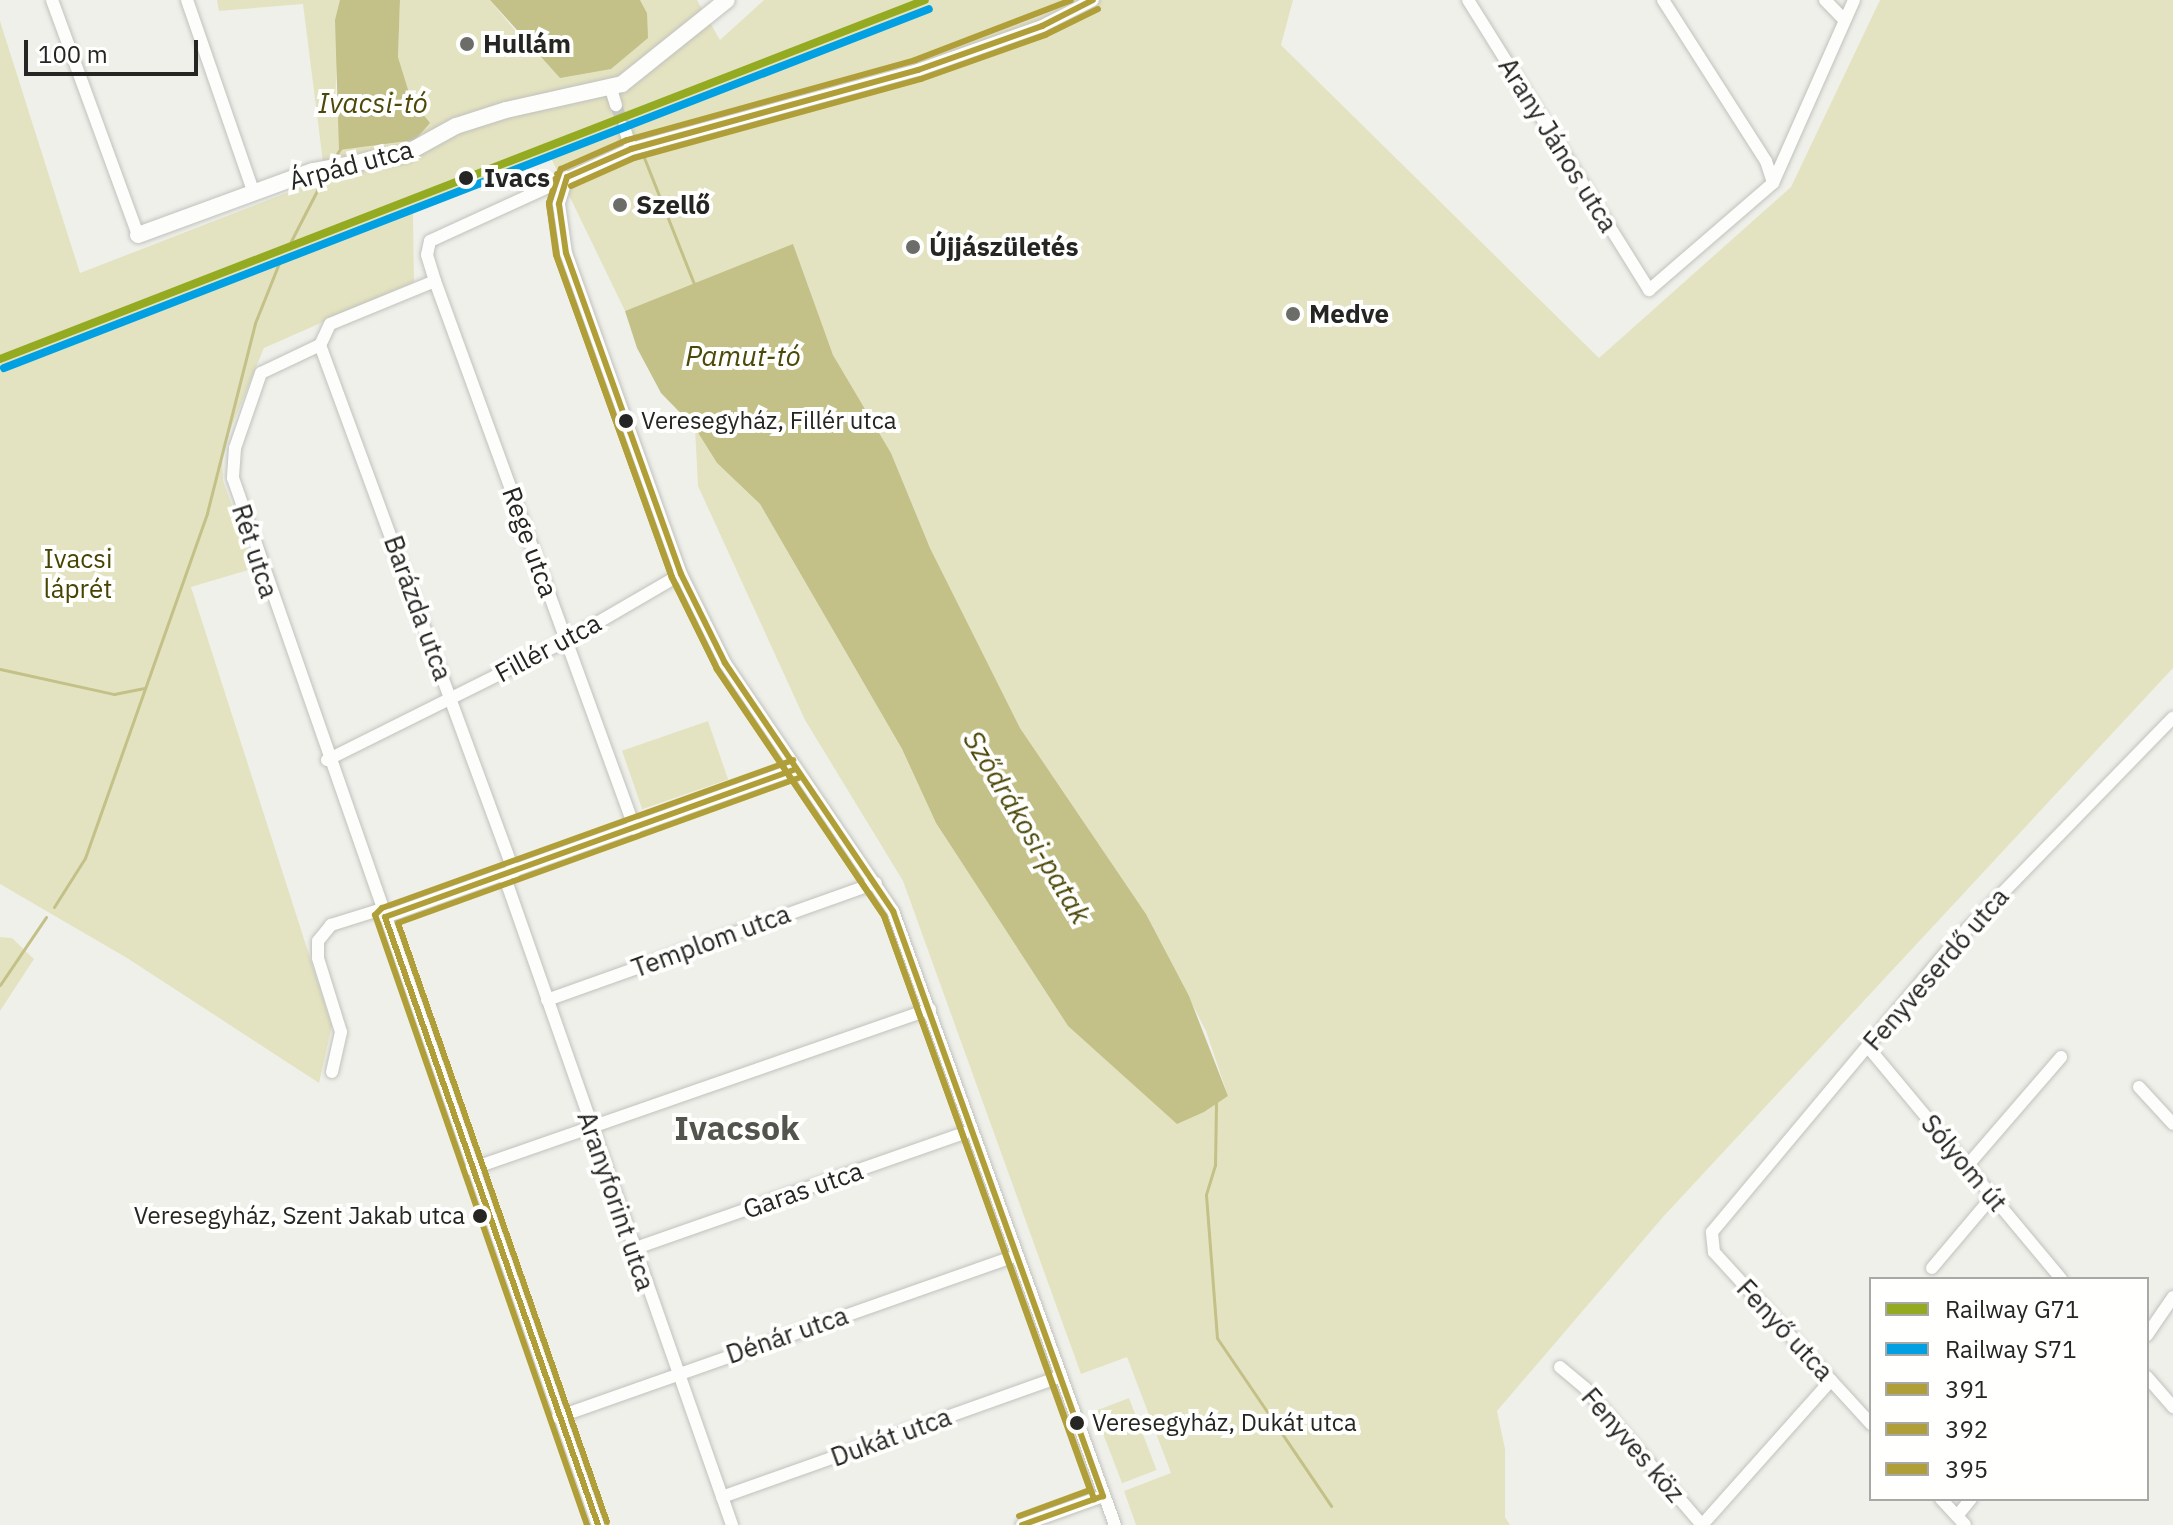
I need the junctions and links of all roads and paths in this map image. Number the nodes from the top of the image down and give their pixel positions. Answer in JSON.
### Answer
{"nodes":[{"id":1,"x":52,"y":0,"type":"edge"},
{"id":2,"x":187,"y":0,"type":"edge"},
{"id":3,"x":1093,"y":0,"type":"edge"},
{"id":4,"x":1468,"y":0,"type":"edge"},
{"id":5,"x":1825,"y":0,"type":"edge"},
{"id":6,"x":1854,"y":0,"type":"edge"},
{"id":7,"x":721,"y":2,"type":"edge"},
{"id":8,"x":1667,"y":2,"type":"edge"},
{"id":9,"x":1844,"y":20,"type":"junction"},
{"id":10,"x":624,"y":127,"type":"tunnel mouth"},
{"id":11,"x":631,"y":149,"type":"junction"},
{"id":12,"x":567,"y":177,"type":"junction"},
{"id":13,"x":1773,"y":183,"type":"junction"},
{"id":14,"x":254,"y":193,"type":"junction"},
{"id":15,"x":138,"y":235,"type":"joint"},
{"id":16,"x":435,"y":281,"type":"junction"},
{"id":17,"x":320,"y":345,"type":"junction"},
{"id":18,"x":681,"y":574,"type":"junction"},
{"id":19,"x":566,"y":641,"type":"junction"},
{"id":20,"x":452,"y":699,"type":"junction"},
{"id":21,"x":2173,"y":718,"type":"edge"},
{"id":22,"x":2162,"y":735,"type":"junction"},
{"id":23,"x":2173,"y":746,"type":"edge"},
{"id":24,"x":327,"y":760,"type":"junction"},
{"id":25,"x":796,"y":769,"type":"junction"},
{"id":26,"x":635,"y":829,"type":"junction"},
{"id":27,"x":509,"y":873,"type":"junction"},
{"id":28,"x":876,"y":883,"type":"junction"},
{"id":29,"x":384,"y":913,"type":"junction"},
{"id":30,"x":547,"y":1000,"type":"junction"},
{"id":31,"x":930,"y":1009,"type":"junction"},
{"id":32,"x":1868,"y":1047,"type":"junction"},
{"id":33,"x":2061,"y":1057,"type":"dead end"},
{"id":34,"x":332,"y":1072,"type":"dead end"},
{"id":35,"x":2139,"y":1087,"type":"dead end"},
{"id":36,"x":589,"y":1124,"type":"junction"},
{"id":37,"x":2173,"y":1124,"type":"edge"},
{"id":38,"x":972,"y":1130,"type":"junction"},
{"id":39,"x":1967,"y":1166,"type":"junction"},
{"id":40,"x":471,"y":1169,"type":"junction"},
{"id":41,"x":1992,"y":1197,"type":"junction"},
{"id":42,"x":1712,"y":1232,"type":"joint"},
{"id":43,"x":633,"y":1249,"type":"junction"},
{"id":44,"x":1016,"y":1256,"type":"junction"},
{"id":45,"x":1932,"y":1268,"type":"dead end"},
{"id":46,"x":2059,"y":1277,"type":"edge"},
{"id":47,"x":2173,"y":1297,"type":"edge"},
{"id":48,"x":2149,"y":1332,"type":"edge"},
{"id":49,"x":1560,"y":1367,"type":"dead end"},
{"id":50,"x":676,"y":1373,"type":"junction"},
{"id":51,"x":1059,"y":1377,"type":"junction"},
{"id":52,"x":2149,"y":1379,"type":"edge"},
{"id":53,"x":1831,"y":1380,"type":"junction"},
{"id":54,"x":2173,"y":1407,"type":"edge"},
{"id":55,"x":558,"y":1417,"type":"junction"},
{"id":56,"x":1869,"y":1422,"type":"edge"},
{"id":57,"x":1103,"y":1496,"type":"junction"},
{"id":58,"x":722,"y":1497,"type":"junction"},
{"id":59,"x":1943,"y":1501,"type":"edge"},
{"id":60,"x":1970,"y":1501,"type":"edge"},
{"id":61,"x":1961,"y":1521,"type":"edge"},
{"id":62,"x":598,"y":1525,"type":"edge"},
{"id":63,"x":732,"y":1525,"type":"edge"},
{"id":64,"x":1022,"y":1525,"type":"edge"},
{"id":65,"x":1115,"y":1525,"type":"edge"}],
"edges":[{"from":1,"to":15,"type":"street"},
{"from":2,"to":14,"type":"street"},
{"from":3,"to":11,"type":"street"},
{"from":4,"to":13,"type":"street","name":"Arany János utca"},
{"from":5,"to":9,"type":"street"},
{"from":6,"to":9,"type":"street"},
{"from":7,"to":14,"type":"street","name":"Árpád utca"},
{"from":8,"to":13,"type":"street"},
{"from":9,"to":13,"type":"street"},
{"from":10,"to":11,"type":"street"},
{"from":11,"to":12,"type":"street"},
{"from":12,"to":16,"type":"street","name":"Rege utca"},
{"from":12,"to":18,"type":"street"},
{"from":14,"to":15,"type":"street","name":"Árpád utca"},
{"from":16,"to":17,"type":"street","name":"Rét utca"},
{"from":16,"to":19,"type":"street","name":"Rege utca"},
{"from":17,"to":20,"type":"street","name":"Barázda utca"},
{"from":17,"to":24,"type":"street","name":"Rét utca"},
{"from":18,"to":19,"type":"street","name":"Fillér utca"},
{"from":18,"to":25,"type":"street"},
{"from":19,"to":20,"type":"street","name":"Fillér utca"},
{"from":19,"to":26,"type":"street","name":"Rege utca"},
{"from":20,"to":24,"type":"street","name":"Fillér utca"},
{"from":20,"to":27,"type":"street","name":"Barázda utca"},
{"from":21,"to":22,"type":"street","name":"Fenyveserdő utca"},
{"from":22,"to":23,"type":"street"},
{"from":22,"to":32,"type":"street","name":"Fenyveserdő utca"},
{"from":24,"to":29,"type":"street","name":"Rét utca"},
{"from":25,"to":26,"type":"street"},
{"from":25,"to":28,"type":"street"},
{"from":26,"to":27,"type":"street"},
{"from":27,"to":29,"type":"street"},
{"from":27,"to":30,"type":"street","name":"Aranyforint utca"},
{"from":28,"to":30,"type":"street","name":"Templom utca"},
{"from":28,"to":31,"type":"street"},
{"from":29,"to":34,"type":"street"},
{"from":29,"to":40,"type":"street","name":"Rét utca"},
{"from":30,"to":36,"type":"street","name":"Aranyforint utca"},
{"from":31,"to":36,"type":"street"},
{"from":31,"to":38,"type":"street"},
{"from":32,"to":39,"type":"street","name":"Sólyom út"},
{"from":32,"to":42,"type":"street","name":"Fenyveserdő utca"},
{"from":33,"to":39,"type":"street"},
{"from":35,"to":37,"type":"street"},
{"from":36,"to":40,"type":"street"},
{"from":36,"to":43,"type":"street","name":"Aranyforint utca"},
{"from":38,"to":43,"type":"street","name":"Garas utca"},
{"from":38,"to":44,"type":"street"},
{"from":39,"to":41,"type":"street","name":"Sólyom út"},
{"from":40,"to":55,"type":"street","name":"Rét utca"},
{"from":41,"to":45,"type":"street"},
{"from":41,"to":46,"type":"street","name":"Sólyom út"},
{"from":42,"to":53,"type":"street","name":"Fenyő utca"},
{"from":43,"to":50,"type":"street","name":"Aranyforint utca"},
{"from":44,"to":50,"type":"street","name":"Dénár utca"},
{"from":44,"to":51,"type":"street"},
{"from":47,"to":48,"type":"street"},
{"from":49,"to":53,"type":"street","name":"Fenyves köz"},
{"from":50,"to":55,"type":"street","name":"Dénár utca"},
{"from":50,"to":58,"type":"street","name":"Aranyforint utca"},
{"from":51,"to":57,"type":"street"},
{"from":51,"to":58,"type":"street","name":"Dukát utca"},
{"from":52,"to":54,"type":"street"},
{"from":53,"to":56,"type":"street","name":"Fenyő utca"},
{"from":55,"to":62,"type":"street","name":"Rét utca"},
{"from":57,"to":64,"type":"street"},
{"from":57,"to":65,"type":"street"},
{"from":58,"to":63,"type":"street","name":"Aranyforint utca"},
{"from":59,"to":61,"type":"street"},
{"from":60,"to":61,"type":"street"}]}
